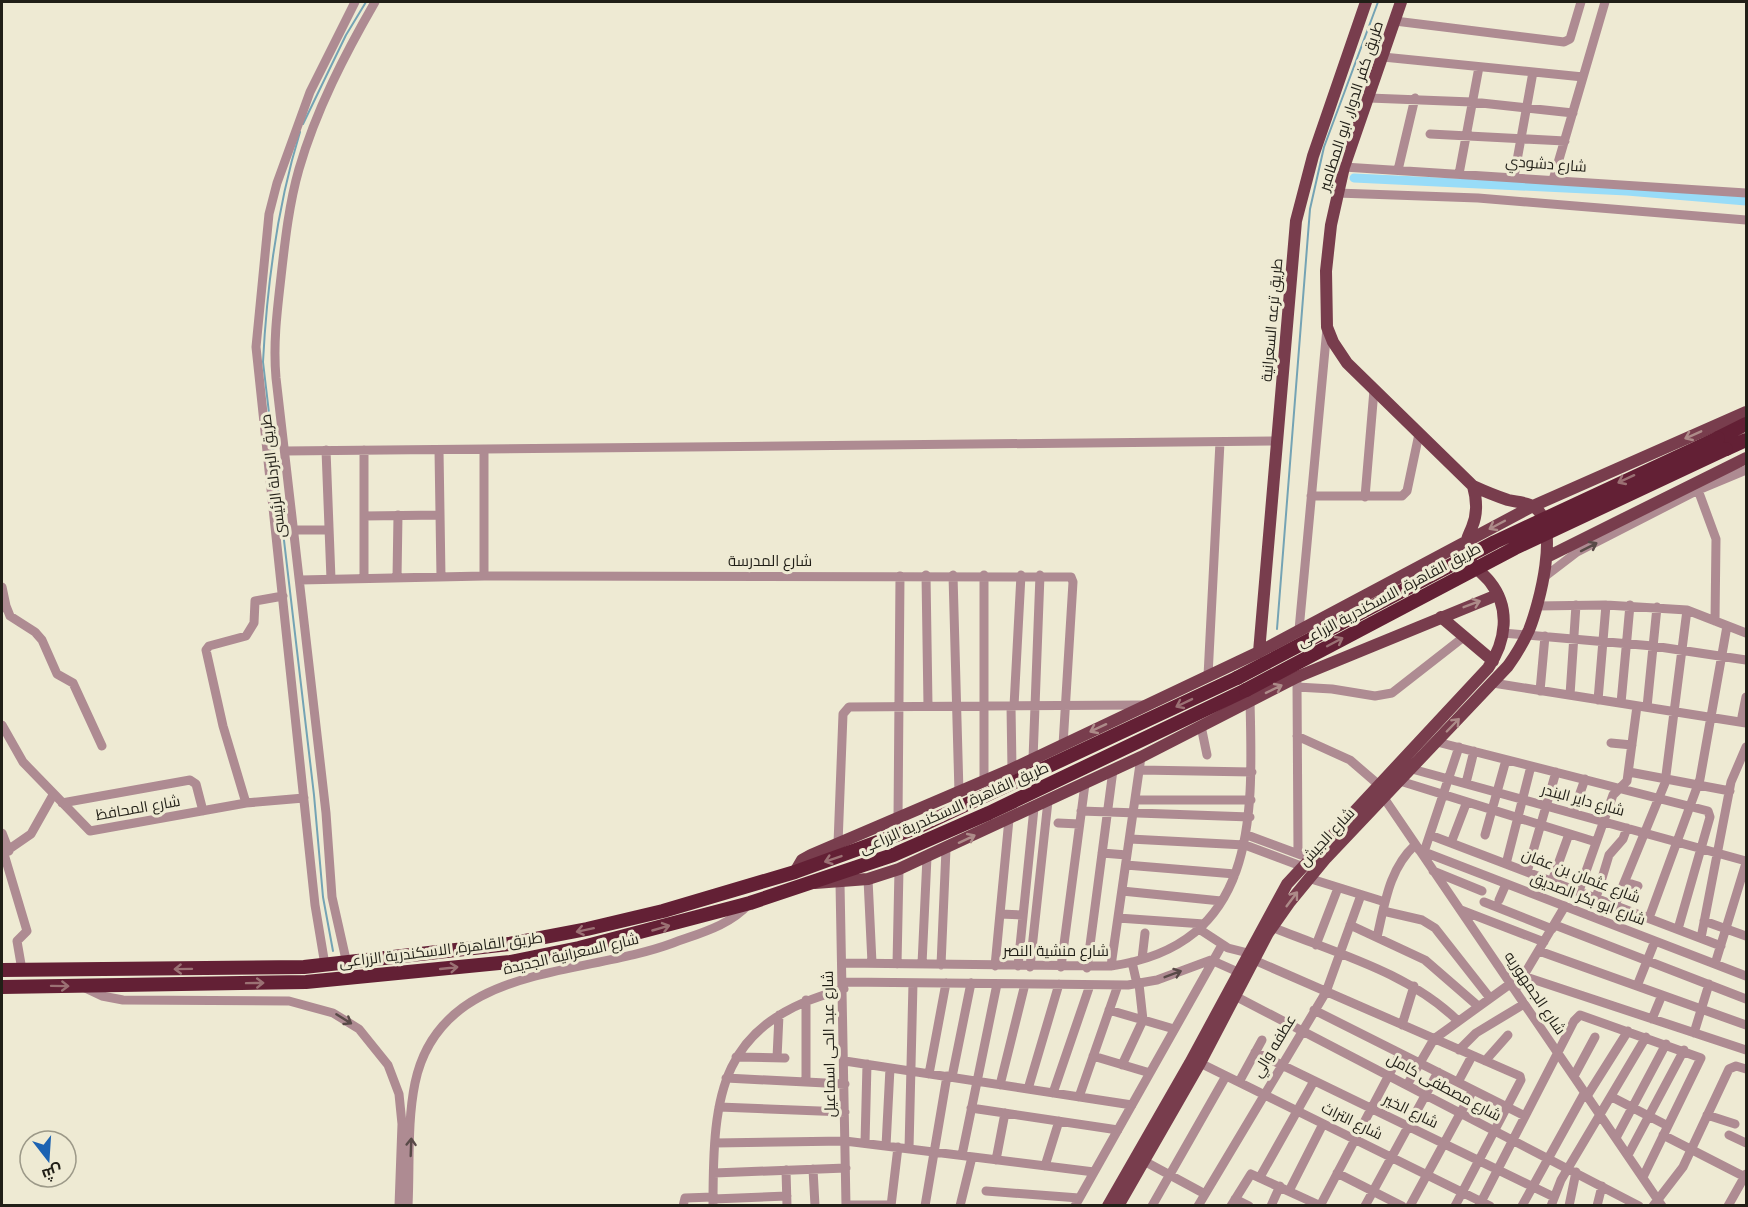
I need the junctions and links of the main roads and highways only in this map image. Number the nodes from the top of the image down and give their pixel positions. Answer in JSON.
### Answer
{"nodes":[{"id":1,"x":1366,"y":2,"type":"edge"},
{"id":2,"x":1401,"y":2,"type":"edge"},
{"id":3,"x":1746,"y":412,"type":"edge"},
{"id":4,"x":1746,"y":424,"type":"edge"},
{"id":5,"x":1746,"y":440,"type":"edge"},
{"id":6,"x":1722,"y":443,"type":"junction"},
{"id":7,"x":1746,"y":458,"type":"edge"},
{"id":8,"x":1473,"y":486,"type":"junction"},
{"id":9,"x":1533,"y":506,"type":"junction"},
{"id":10,"x":1466,"y":541,"type":"junction"},
{"id":11,"x":1547,"y":557,"type":"junction"},
{"id":12,"x":1497,"y":595,"type":"junction"},
{"id":13,"x":1441,"y":616,"type":"junction"},
{"id":14,"x":1259,"y":652,"type":"junction"},
{"id":15,"x":1493,"y":661,"type":"junction"},
{"id":16,"x":1248,"y":695,"type":"junction"},
{"id":17,"x":795,"y":872,"type":"junction"},
{"id":18,"x":811,"y":883,"type":"junction"},
{"id":19,"x":1251,"y":957,"type":"junction"},
{"id":20,"x":2,"y":970,"type":"edge"},
{"id":21,"x":1242,"y":974,"type":"junction"},
{"id":22,"x":2,"y":987,"type":"edge"},
{"id":23,"x":1108,"y":1206,"type":"edge"},
{"id":24,"x":1118,"y":1206,"type":"edge"}],
"edges":[{"from":1,"to":14,"type":"main road","name":"طريق ترعه السعرانية"},
{"from":2,"to":8,"type":"main road","name":"طريق كفر الدوار, ابو المطامير"},
{"from":3,"to":9,"type":"main road","one_way":true},
{"from":4,"to":6,"type":"highway","name":"طريق القاهرة, الاسكندرية الزراعى"},
{"from":5,"to":6,"type":"highway","name":"طريق القاهرة, الاسكندرية الزراعى"},
{"from":16,"to":6,"type":"highway","name":"طريق القاهرة, الاسكندرية الزراعى","one_way":true,"bridge":true},
{"from":6,"to":17,"type":"highway","name":"طريق القاهرة, الاسكندرية الزراعى","one_way":true,"bridge":true},
{"from":7,"to":11,"type":"main road"},
{"from":8,"to":9,"type":"main road","name":"طريق كفر الدوار, ابو المطامير"},
{"from":8,"to":10,"type":"main road"},
{"from":9,"to":10,"type":"main road","one_way":true},
{"from":9,"to":11,"type":"main road","name":"شارع الجيش"},
{"from":10,"to":12,"type":"main road","name":"شارع الجيش"},
{"from":10,"to":14,"type":"main road"},
{"from":19,"to":11,"type":"main road","name":"شارع الجيش","one_way":true},
{"from":13,"to":12,"type":"main road","one_way":true},
{"from":12,"to":15,"type":"main road","name":"شارع الجيش"},
{"from":13,"to":15,"type":"main road"},
{"from":16,"to":13,"type":"main road","one_way":true},
{"from":14,"to":17,"type":"main road","one_way":true},
{"from":15,"to":19,"type":"main road","name":"شارع الجيش"},
{"from":16,"to":18,"type":"highway","name":"طريق القاهرة, الاسكندرية الزراعى"},
{"from":18,"to":16,"type":"main road","one_way":true},
{"from":17,"to":20,"type":"highway","name":"طريق القاهرة, الاسكندرية الزراعى","one_way":true},
{"from":22,"to":18,"type":"highway","name":"طريق القاهرة, الاسكندرية الزراعى","one_way":true},
{"from":19,"to":21,"type":"main road","name":"شارع الجيش"},
{"from":21,"to":23,"type":"main road","name":"شارع الجيش"},
{"from":21,"to":24,"type":"main road","name":"شارع الجيش"}]}
